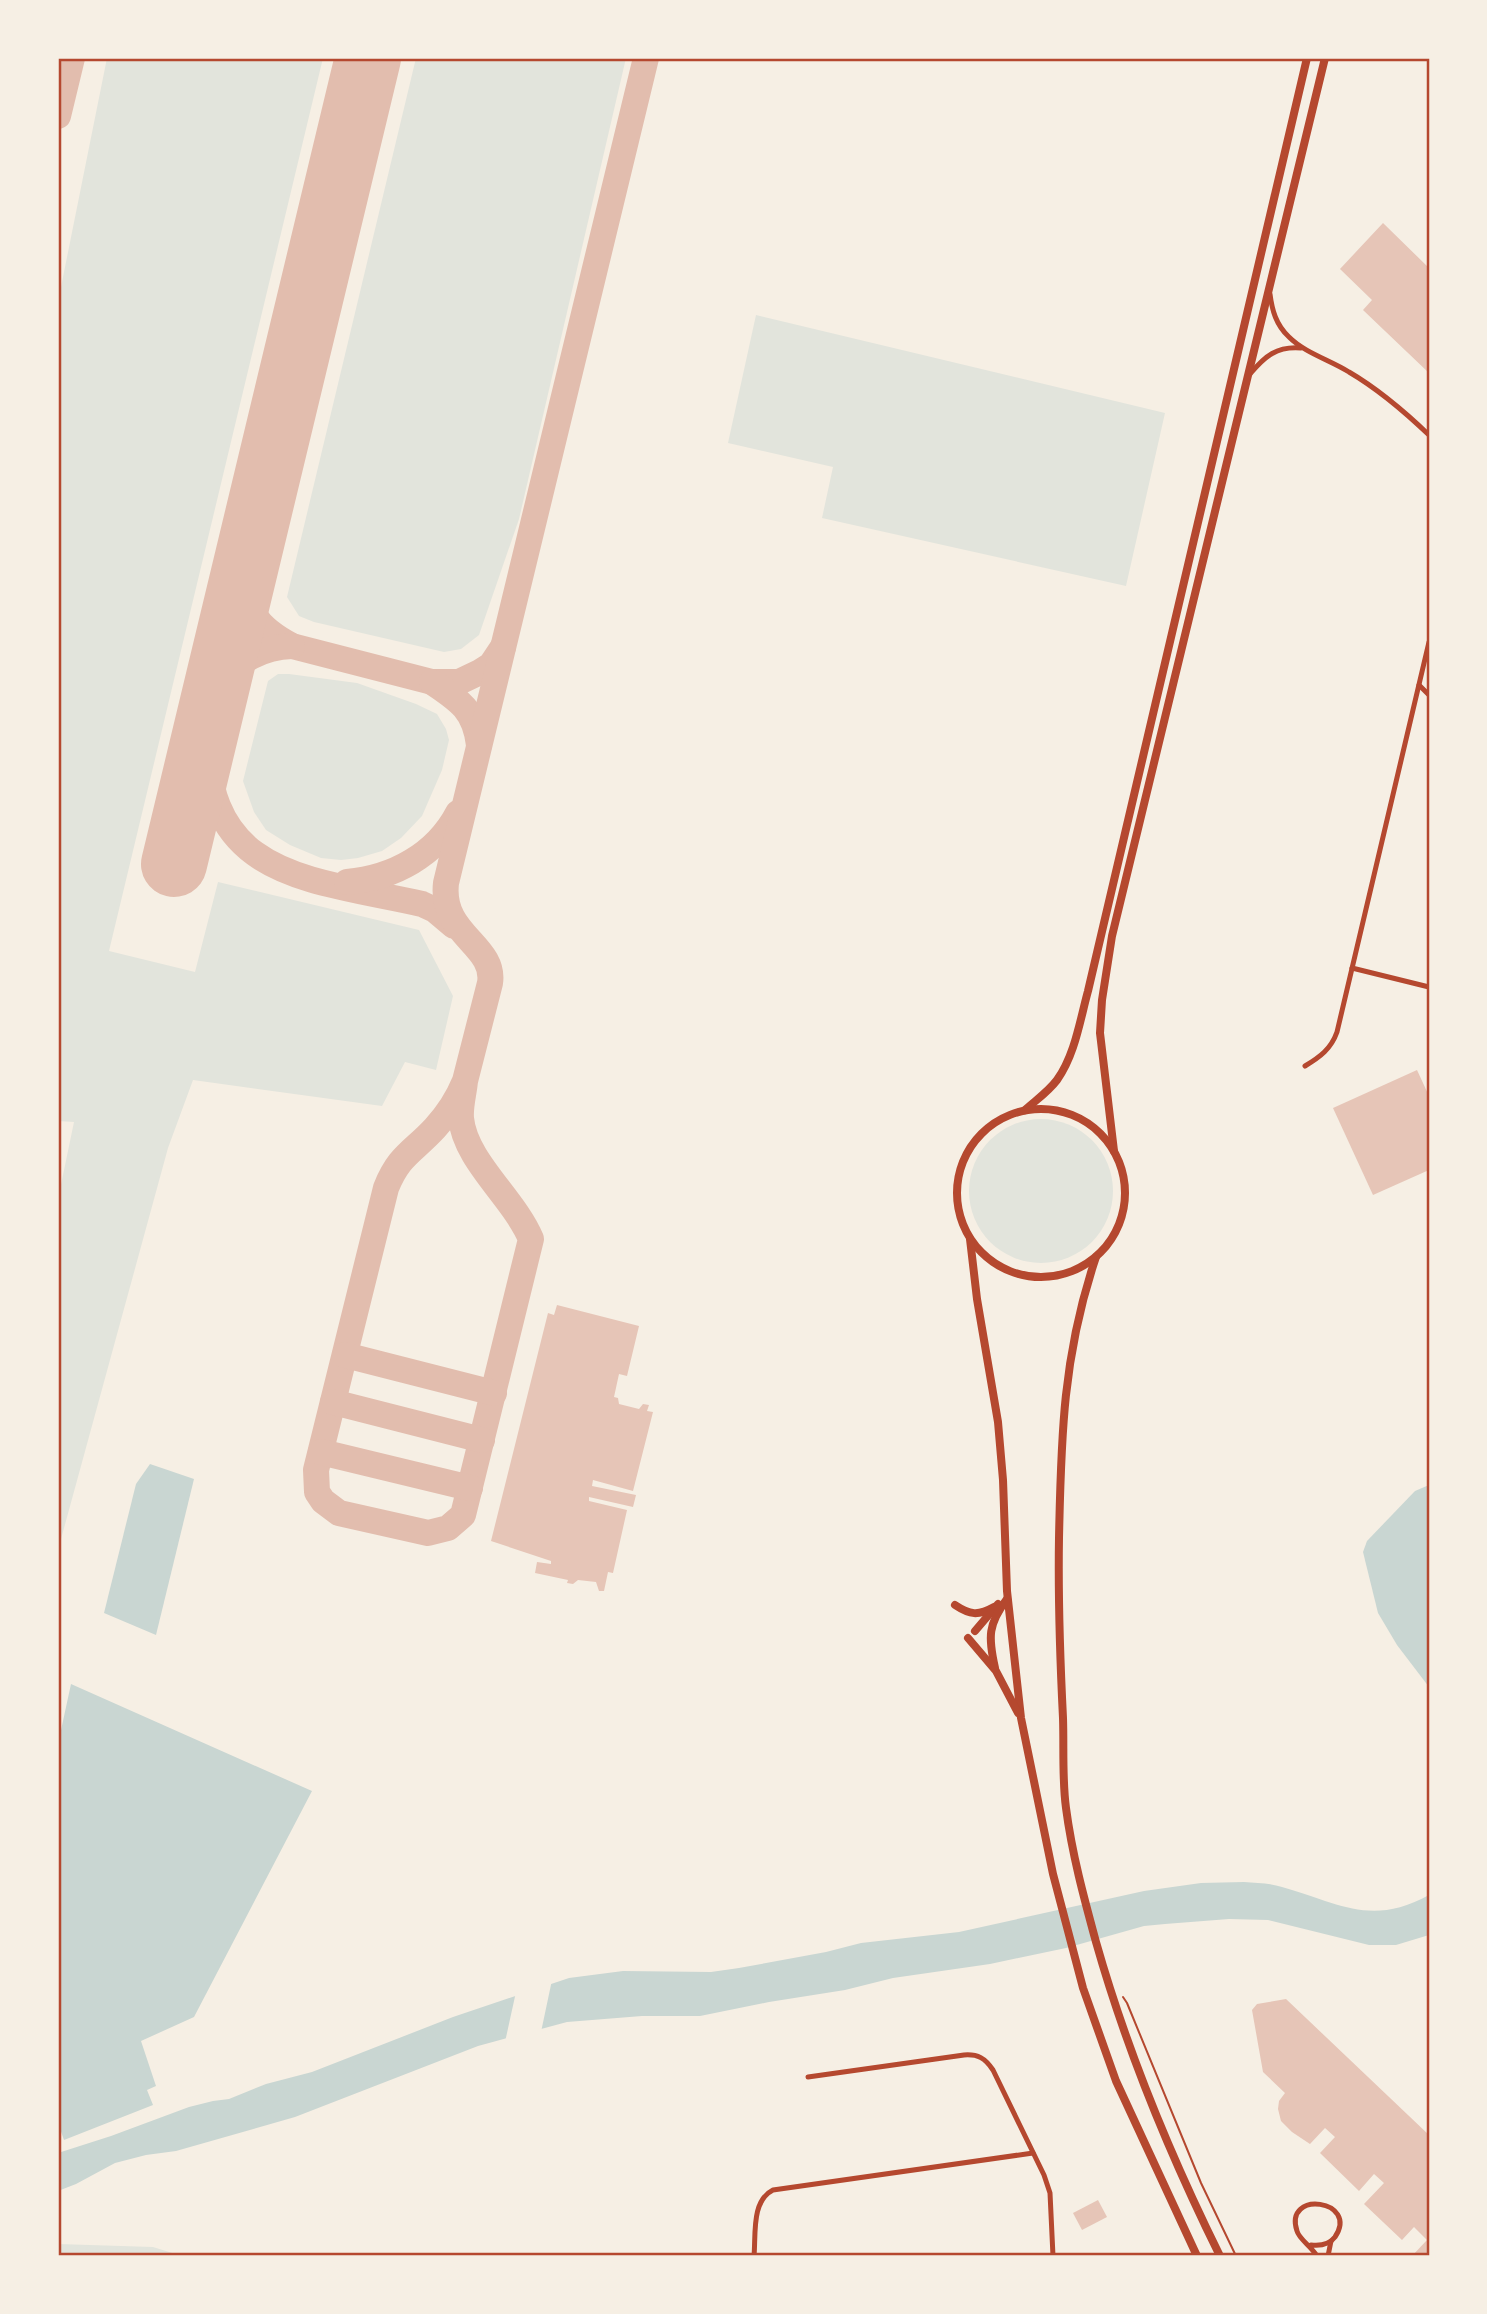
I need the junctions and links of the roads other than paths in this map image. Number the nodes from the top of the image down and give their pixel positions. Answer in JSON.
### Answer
{"nodes":[{"id":1,"x":1307,"y":58,"type":"edge"},
{"id":2,"x":1325,"y":58,"type":"edge"},
{"id":3,"x":1269,"y":289,"type":"junction"},
{"id":4,"x":1304,"y":348,"type":"junction"},
{"id":5,"x":1248,"y":377,"type":"junction"},
{"id":6,"x":1429,"y":435,"type":"edge"},
{"id":7,"x":1429,"y":642,"type":"edge"},
{"id":8,"x":1419,"y":685,"type":"junction"},
{"id":9,"x":1429,"y":695,"type":"edge"},
{"id":10,"x":1352,"y":968,"type":"junction"},
{"id":11,"x":1429,"y":987,"type":"edge"},
{"id":12,"x":1305,"y":1066,"type":"dead end"},
{"id":13,"x":1024,"y":1110,"type":"junction"},
{"id":14,"x":1114,"y":1151,"type":"junction"},
{"id":15,"x":970,"y":1239,"type":"junction"},
{"id":16,"x":1096,"y":1257,"type":"junction"},
{"id":17,"x":1007,"y":1595,"type":"junction"},
{"id":18,"x":956,"y":1605,"type":"dead end"},
{"id":19,"x":996,"y":1606,"type":"junction"},
{"id":20,"x":975,"y":1631,"type":"dead end"},
{"id":21,"x":968,"y":1638,"type":"dead end"},
{"id":22,"x":996,"y":1671,"type":"junction"},
{"id":23,"x":1021,"y":1718,"type":"junction"},
{"id":24,"x":808,"y":2077,"type":"dead end"},
{"id":25,"x":1033,"y":2153,"type":"junction"},
{"id":26,"x":1331,"y":2241,"type":"junction"},
{"id":27,"x":1311,"y":2245,"type":"junction"},
{"id":28,"x":754,"y":2256,"type":"edge"},
{"id":29,"x":1053,"y":2256,"type":"edge"},
{"id":30,"x":1197,"y":2256,"type":"edge"},
{"id":31,"x":1220,"y":2256,"type":"edge"},
{"id":32,"x":1317,"y":2256,"type":"edge"},
{"id":33,"x":1328,"y":2256,"type":"edge"}],
"edges":[{"from":1,"to":13,"type":"main road"},
{"from":2,"to":3,"type":"main road"},
{"from":3,"to":4,"type":"street"},
{"from":3,"to":5,"type":"main road"},
{"from":4,"to":5,"type":"street"},
{"from":4,"to":6,"type":"street"},
{"from":5,"to":14,"type":"main road"},
{"from":7,"to":8,"type":"street"},
{"from":8,"to":9,"type":"street"},
{"from":8,"to":10,"type":"street"},
{"from":10,"to":11,"type":"street"},
{"from":10,"to":12,"type":"street"},
{"from":13,"to":14,"type":"main road"},
{"from":13,"to":15,"type":"main road"},
{"from":14,"to":16,"type":"main road"},
{"from":15,"to":16,"type":"main road"},
{"from":15,"to":17,"type":"main road"},
{"from":16,"to":31,"type":"main road"},
{"from":17,"to":19,"type":"main road"},
{"from":17,"to":22,"type":"main road"},
{"from":17,"to":23,"type":"main road"},
{"from":18,"to":19,"type":"main road"},
{"from":19,"to":20,"type":"main road"},
{"from":21,"to":22,"type":"main road"},
{"from":22,"to":23,"type":"main road"},
{"from":23,"to":30,"type":"main road"},
{"from":24,"to":25,"type":"street"},
{"from":25,"to":28,"type":"street"},
{"from":25,"to":29,"type":"street"},
{"from":26,"to":27,"type":"street"},
{"from":26,"to":27,"type":"street"},
{"from":26,"to":33,"type":"street"},
{"from":27,"to":32,"type":"street"}]}
